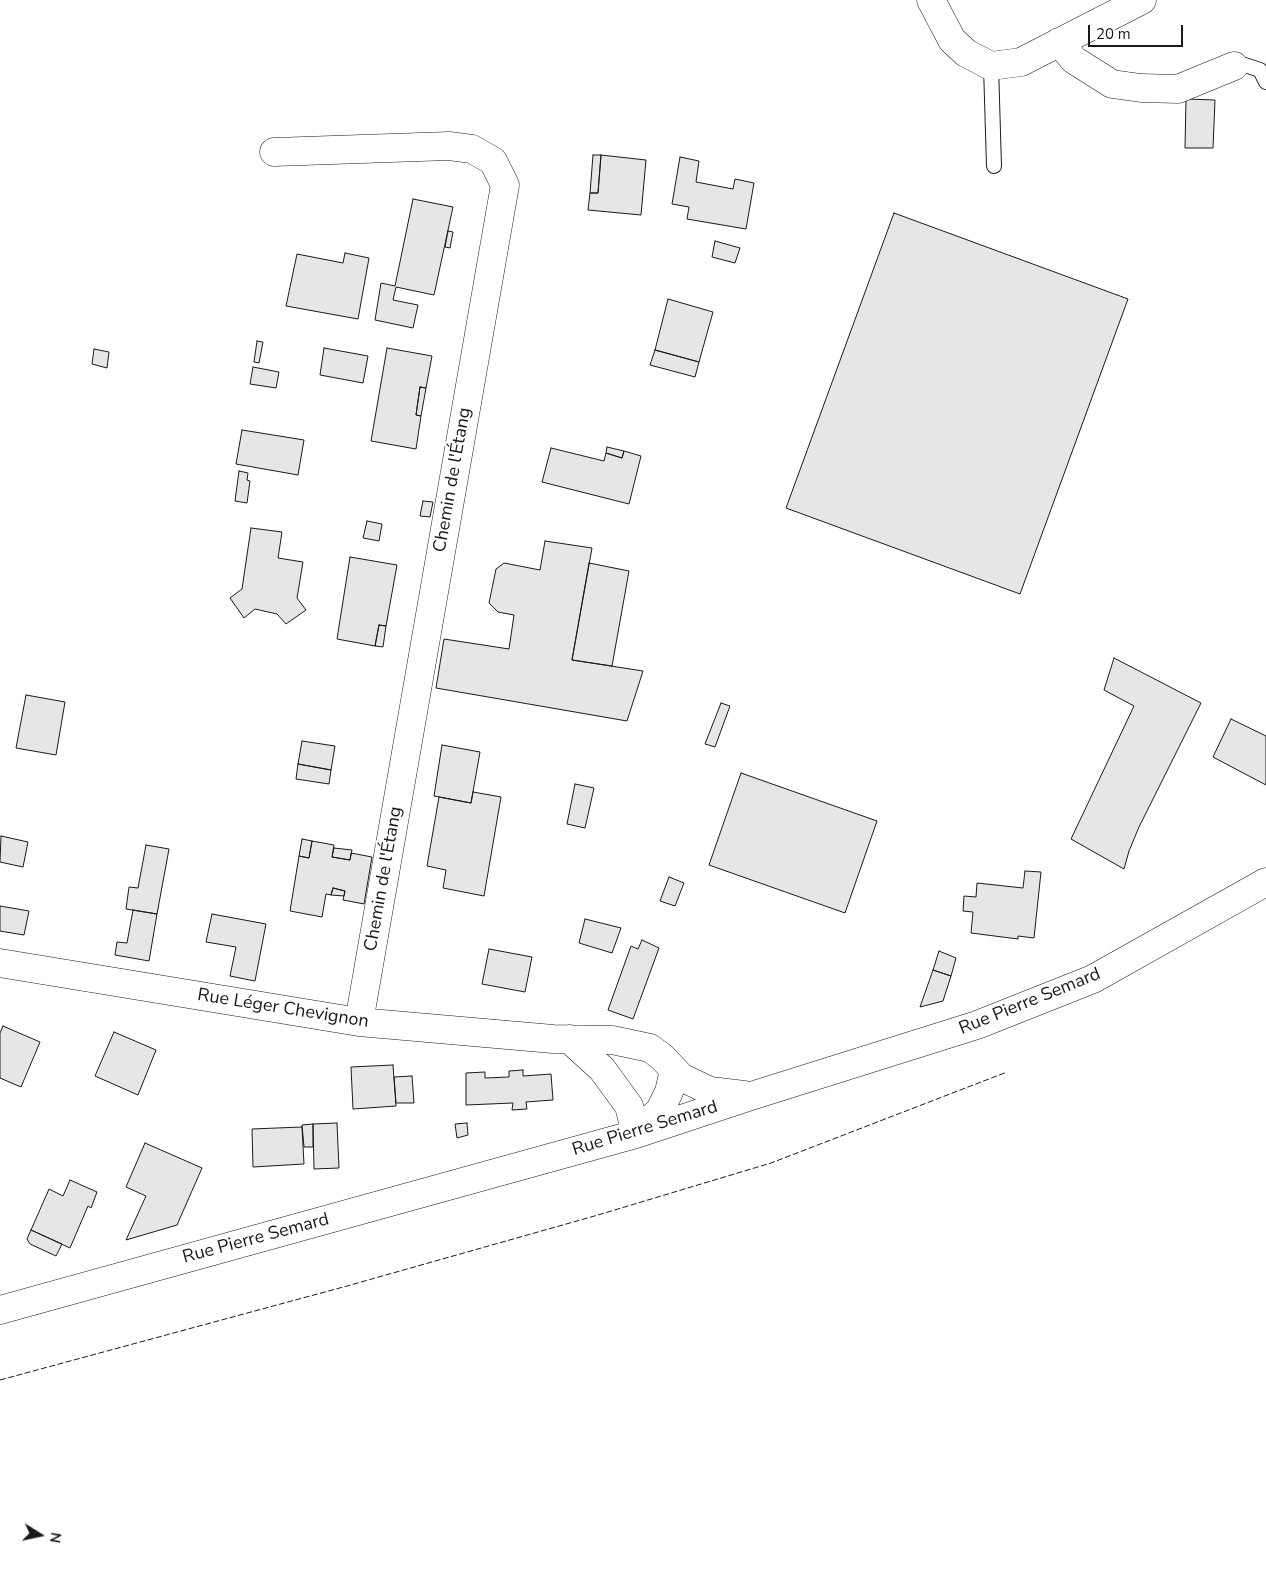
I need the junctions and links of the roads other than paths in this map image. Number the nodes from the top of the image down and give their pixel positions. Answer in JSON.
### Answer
{"nodes":[{"id":1,"x":931,"y":0,"type":"edge"},
{"id":2,"x":1142,"y":0,"type":"edge"},
{"id":3,"x":1059,"y":42,"type":"junction"},
{"id":4,"x":991,"y":66,"type":"junction"},
{"id":5,"x":1234,"y":66,"type":"joint"},
{"id":6,"x":1266,"y":82,"type":"edge"},
{"id":7,"x":274,"y":152,"type":"dead end"},
{"id":8,"x":994,"y":166,"type":"dead end"},
{"id":9,"x":1266,"y":882,"type":"edge"},
{"id":10,"x":0,"y":963,"type":"edge"},
{"id":11,"x":359,"y":1022,"type":"junction"},
{"id":12,"x":569,"y":1039,"type":"junction"},
{"id":13,"x":674,"y":1070,"type":"junction"},
{"id":14,"x":751,"y":1096,"type":"junction"},
{"id":15,"x":636,"y":1134,"type":"junction"},
{"id":16,"x":0,"y":1310,"type":"edge"}],
"edges":[{"from":1,"to":4,"type":"street"},
{"from":2,"to":3,"type":"street"},
{"from":3,"to":4,"type":"street"},
{"from":3,"to":5,"type":"street"},
{"from":4,"to":8,"type":"lane"},
{"from":5,"to":6,"type":"lane"},
{"from":7,"to":11,"type":"street","name":"Chemin de l'Étang"},
{"from":9,"to":14,"type":"street","name":"Rue Pierre Semard"},
{"from":10,"to":11,"type":"street","name":"Rue Léger Chevignon"},
{"from":11,"to":12,"type":"street","name":"Rue Léger Chevignon"},
{"from":12,"to":13,"type":"street","name":"Rue Léger Chevignon"},
{"from":12,"to":15,"type":"street"},
{"from":13,"to":14,"type":"street","name":"Rue Léger Chevignon"},
{"from":13,"to":15,"type":"street"},
{"from":14,"to":15,"type":"street","name":"Rue Pierre Semard"},
{"from":15,"to":16,"type":"street","name":"Rue Pierre Semard"}]}
